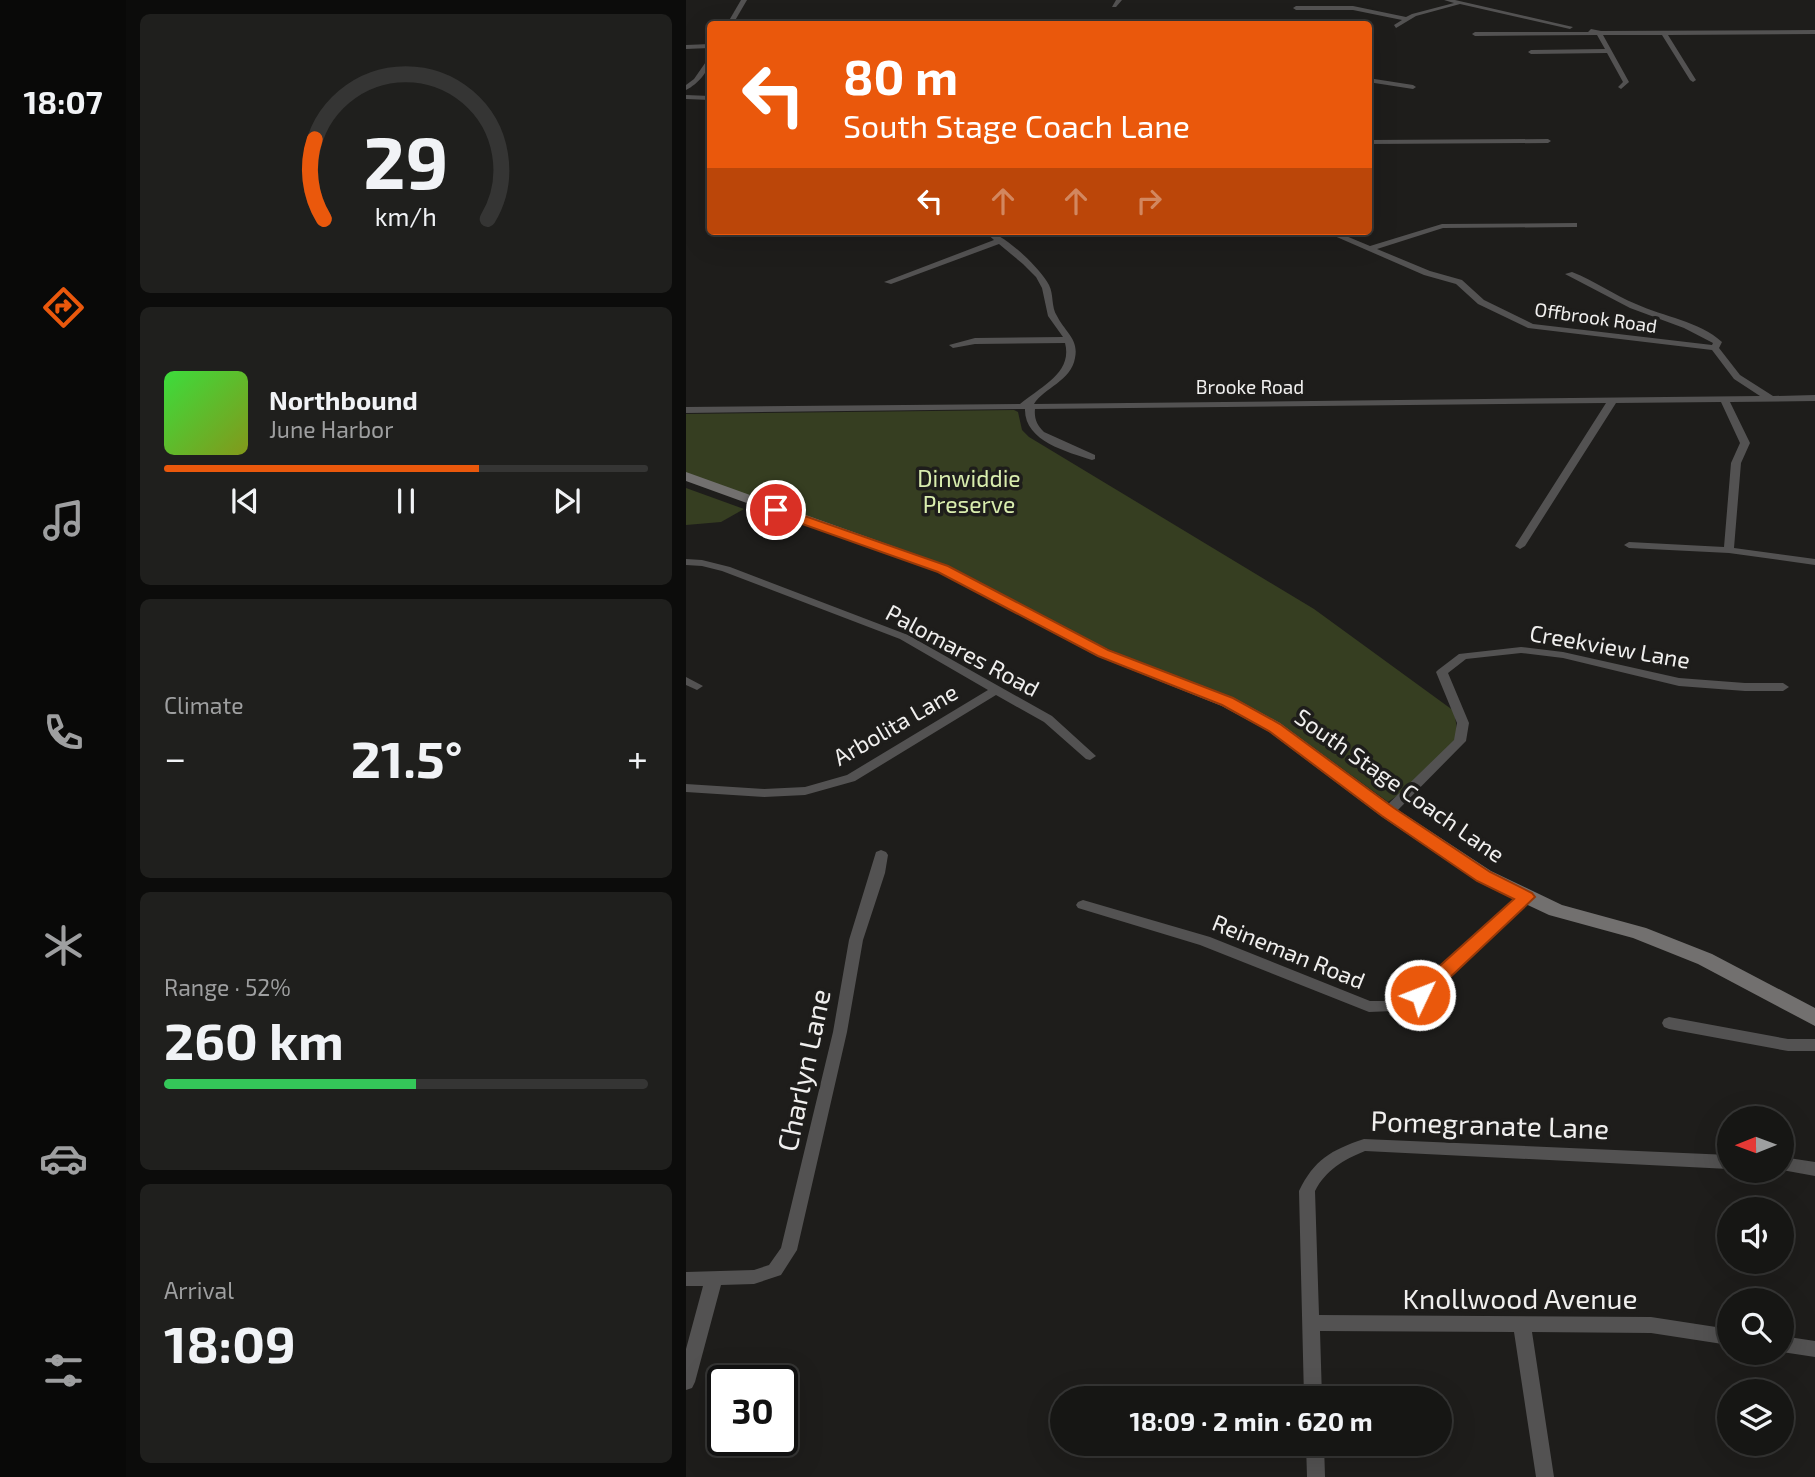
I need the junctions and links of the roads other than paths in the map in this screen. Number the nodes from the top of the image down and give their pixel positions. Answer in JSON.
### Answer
{"nodes":[{"id":1,"x":744,"y":0,"type":"edge"},
{"id":2,"x":1119,"y":0,"type":"edge"},
{"id":3,"x":1447,"y":0,"type":"edge"},
{"id":4,"x":1474,"y":0,"type":"edge"},
{"id":5,"x":1462,"y":3,"type":"junction"},
{"id":6,"x":1114,"y":6,"type":"dead end"},
{"id":7,"x":1297,"y":8,"type":"dead end"},
{"id":8,"x":1405,"y":19,"type":"junction"},
{"id":9,"x":732,"y":21,"type":"edge"},
{"id":10,"x":1396,"y":26,"type":"dead end"},
{"id":11,"x":1598,"y":32,"type":"junction"},
{"id":12,"x":1662,"y":32,"type":"junction"},
{"id":13,"x":1815,"y":32,"type":"edge"},
{"id":14,"x":1475,"y":34,"type":"dead end"},
{"id":15,"x":707,"y":46,"type":"edge"},
{"id":16,"x":686,"y":47,"type":"edge"},
{"id":17,"x":1609,"y":51,"type":"junction"},
{"id":18,"x":1531,"y":52,"type":"dead end"},
{"id":19,"x":707,"y":63,"type":"edge"},
{"id":20,"x":697,"y":80,"type":"junction"},
{"id":21,"x":1693,"y":80,"type":"dead end"},
{"id":22,"x":686,"y":81,"type":"edge"},
{"id":23,"x":1372,"y":81,"type":"edge"},
{"id":24,"x":1413,"y":87,"type":"dead end"},
{"id":25,"x":1621,"y":87,"type":"dead end"},
{"id":26,"x":686,"y":88,"type":"edge"},
{"id":27,"x":686,"y":97,"type":"edge"},
{"id":28,"x":707,"y":98,"type":"edge"},
{"id":29,"x":1548,"y":141,"type":"dead end"},
{"id":30,"x":1372,"y":142,"type":"edge"},
{"id":31,"x":1574,"y":225,"type":"dead end"},
{"id":32,"x":992,"y":235,"type":"edge"},
{"id":33,"x":1337,"y":235,"type":"edge"},
{"id":34,"x":999,"y":241,"type":"junction"},
{"id":35,"x":1369,"y":248,"type":"junction"},
{"id":36,"x":1569,"y":274,"type":"dead end"},
{"id":37,"x":888,"y":282,"type":"dead end"},
{"id":38,"x":1070,"y":340,"type":"junction"},
{"id":39,"x":953,"y":345,"type":"dead end"},
{"id":40,"x":1715,"y":348,"type":"junction"},
{"id":41,"x":1724,"y":398,"type":"junction"},
{"id":42,"x":1770,"y":398,"type":"junction"},
{"id":43,"x":1815,"y":398,"type":"edge"},
{"id":44,"x":1613,"y":400,"type":"junction"},
{"id":45,"x":1027,"y":405,"type":"junction"},
{"id":46,"x":686,"y":410,"type":"edge"},
{"id":47,"x":1092,"y":457,"type":"dead end"},
{"id":48,"x":686,"y":476,"type":"edge"},
{"id":49,"x":1629,"y":545,"type":"dead end"},
{"id":50,"x":1520,"y":546,"type":"dead end"},
{"id":51,"x":1729,"y":550,"type":"junction"},
{"id":52,"x":686,"y":562,"type":"edge"},
{"id":53,"x":1815,"y":562,"type":"edge"},
{"id":54,"x":1783,"y":687,"type":"dead end"},
{"id":55,"x":997,"y":689,"type":"junction"},
{"id":56,"x":1090,"y":757,"type":"dead end"},
{"id":57,"x":686,"y":788,"type":"edge"},
{"id":58,"x":1388,"y":812,"type":"junction"},
{"id":59,"x":881,"y":855,"type":"dead end"},
{"id":60,"x":1526,"y":897,"type":"junction"},
{"id":61,"x":1083,"y":905,"type":"dead end"},
{"id":62,"x":1815,"y":1018,"type":"edge"},
{"id":63,"x":1669,"y":1023,"type":"dead end"},
{"id":64,"x":1815,"y":1045,"type":"edge"},
{"id":65,"x":1717,"y":1161,"type":"edge"},
{"id":66,"x":1794,"y":1166,"type":"edge"},
{"id":67,"x":1815,"y":1169,"type":"edge"},
{"id":68,"x":714,"y":1278,"type":"junction"},
{"id":69,"x":686,"y":1279,"type":"edge"},
{"id":70,"x":1310,"y":1323,"type":"junction"},
{"id":71,"x":1522,"y":1324,"type":"junction"},
{"id":72,"x":1717,"y":1334,"type":"edge"},
{"id":73,"x":1794,"y":1346,"type":"edge"},
{"id":74,"x":1815,"y":1349,"type":"edge"},
{"id":75,"x":686,"y":1382,"type":"edge"},
{"id":76,"x":1313,"y":1386,"type":"edge"},
{"id":77,"x":1315,"y":1456,"type":"edge"},
{"id":78,"x":1316,"y":1477,"type":"edge"},
{"id":79,"x":1545,"y":1477,"type":"edge"}],
"edges":[{"from":1,"to":9,"type":"street"},
{"from":2,"to":6,"type":"street"},
{"from":3,"to":5,"type":"street"},
{"from":4,"to":5,"type":"street"},
{"from":5,"to":8,"type":"street"},
{"from":5,"to":11,"type":"street"},
{"from":7,"to":8,"type":"street"},
{"from":8,"to":10,"type":"street"},
{"from":11,"to":12,"type":"street"},
{"from":11,"to":14,"type":"street"},
{"from":11,"to":17,"type":"street"},
{"from":12,"to":13,"type":"street"},
{"from":12,"to":21,"type":"street"},
{"from":15,"to":16,"type":"street"},
{"from":17,"to":18,"type":"street"},
{"from":17,"to":25,"type":"street"},
{"from":19,"to":20,"type":"street"},
{"from":20,"to":22,"type":"street"},
{"from":20,"to":26,"type":"street"},
{"from":23,"to":24,"type":"street"},
{"from":27,"to":28,"type":"street"},
{"from":29,"to":30,"type":"street"},
{"from":31,"to":35,"type":"street"},
{"from":32,"to":34,"type":"street"},
{"from":33,"to":35,"type":"street","name":"Offbrook Road"},
{"from":34,"to":37,"type":"street"},
{"from":34,"to":38,"type":"street"},
{"from":35,"to":40,"type":"street","name":"Offbrook Road"},
{"from":36,"to":40,"type":"street"},
{"from":38,"to":39,"type":"street"},
{"from":38,"to":45,"type":"street"},
{"from":40,"to":42,"type":"street"},
{"from":41,"to":42,"type":"street","name":"Brooke Road"},
{"from":41,"to":44,"type":"street","name":"Brooke Road"},
{"from":41,"to":51,"type":"street"},
{"from":42,"to":43,"type":"street","name":"Brooke Road"},
{"from":44,"to":45,"type":"street","name":"Brooke Road"},
{"from":44,"to":50,"type":"street"},
{"from":45,"to":46,"type":"street","name":"Brooke Road"},
{"from":45,"to":47,"type":"street"},
{"from":48,"to":58,"type":"main road","name":"South Stage Coach Lane"},
{"from":49,"to":51,"type":"street"},
{"from":51,"to":53,"type":"street"},
{"from":52,"to":55,"type":"street","name":"Palomares Road"},
{"from":54,"to":58,"type":"street","name":"Creekview Lane"},
{"from":55,"to":56,"type":"street","name":"Palomares Road"},
{"from":55,"to":57,"type":"street","name":"Arbolita Lane"},
{"from":58,"to":60,"type":"main road","name":"South Stage Coach Lane"},
{"from":59,"to":68,"type":"street","name":"Charlyn Lane"},
{"from":60,"to":61,"type":"street","name":"Reineman Road"},
{"from":60,"to":62,"type":"main road","name":"South Stage Coach Lane"},
{"from":63,"to":64,"type":"street"},
{"from":65,"to":70,"type":"street","name":"Pomegranate Lane"},
{"from":66,"to":67,"type":"street"},
{"from":68,"to":69,"type":"street"},
{"from":68,"to":75,"type":"street"},
{"from":70,"to":71,"type":"street","name":"Knollwood Avenue"},
{"from":70,"to":76,"type":"street","name":"Pomegranate Lane"},
{"from":71,"to":72,"type":"street","name":"Knollwood Avenue"},
{"from":71,"to":79,"type":"street"},
{"from":73,"to":74,"type":"street"},
{"from":77,"to":78,"type":"street"}]}
